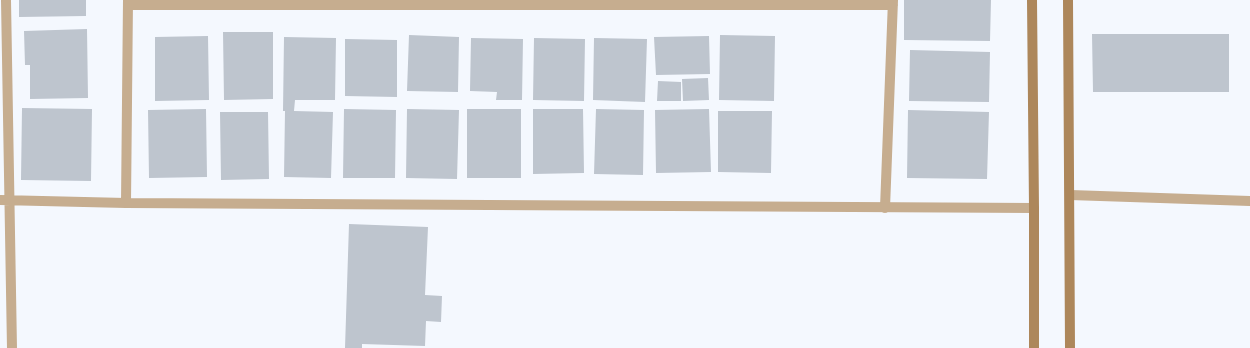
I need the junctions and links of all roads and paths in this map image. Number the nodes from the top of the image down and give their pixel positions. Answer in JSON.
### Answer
{"nodes":[{"id":1,"x":6,"y":0,"type":"edge"},
{"id":2,"x":1032,"y":0,"type":"edge"},
{"id":3,"x":1068,"y":0,"type":"edge"},
{"id":4,"x":128,"y":3,"type":"edge"},
{"id":5,"x":700,"y":3,"type":"edge"},
{"id":6,"x":893,"y":3,"type":"edge"},
{"id":7,"x":1070,"y":195,"type":"junction"},
{"id":8,"x":5,"y":200,"type":"edge"},
{"id":9,"x":1250,"y":201,"type":"edge"},
{"id":10,"x":126,"y":203,"type":"junction"},
{"id":11,"x":885,"y":208,"type":"junction"},
{"id":12,"x":1034,"y":208,"type":"junction"},
{"id":13,"x":12,"y":348,"type":"edge"},
{"id":14,"x":1034,"y":348,"type":"edge"},
{"id":15,"x":1070,"y":348,"type":"edge"}],
"edges":[{"from":1,"to":8,"type":"street"},
{"from":2,"to":12,"type":"street"},
{"from":3,"to":7,"type":"street"},
{"from":4,"to":5,"type":"street"},
{"from":4,"to":10,"type":"street"},
{"from":5,"to":6,"type":"street"},
{"from":6,"to":11,"type":"street"},
{"from":7,"to":9,"type":"street"},
{"from":7,"to":15,"type":"street"},
{"from":8,"to":10,"type":"street"},
{"from":8,"to":13,"type":"street"},
{"from":10,"to":11,"type":"street"},
{"from":11,"to":12,"type":"street"},
{"from":12,"to":14,"type":"street"}]}
